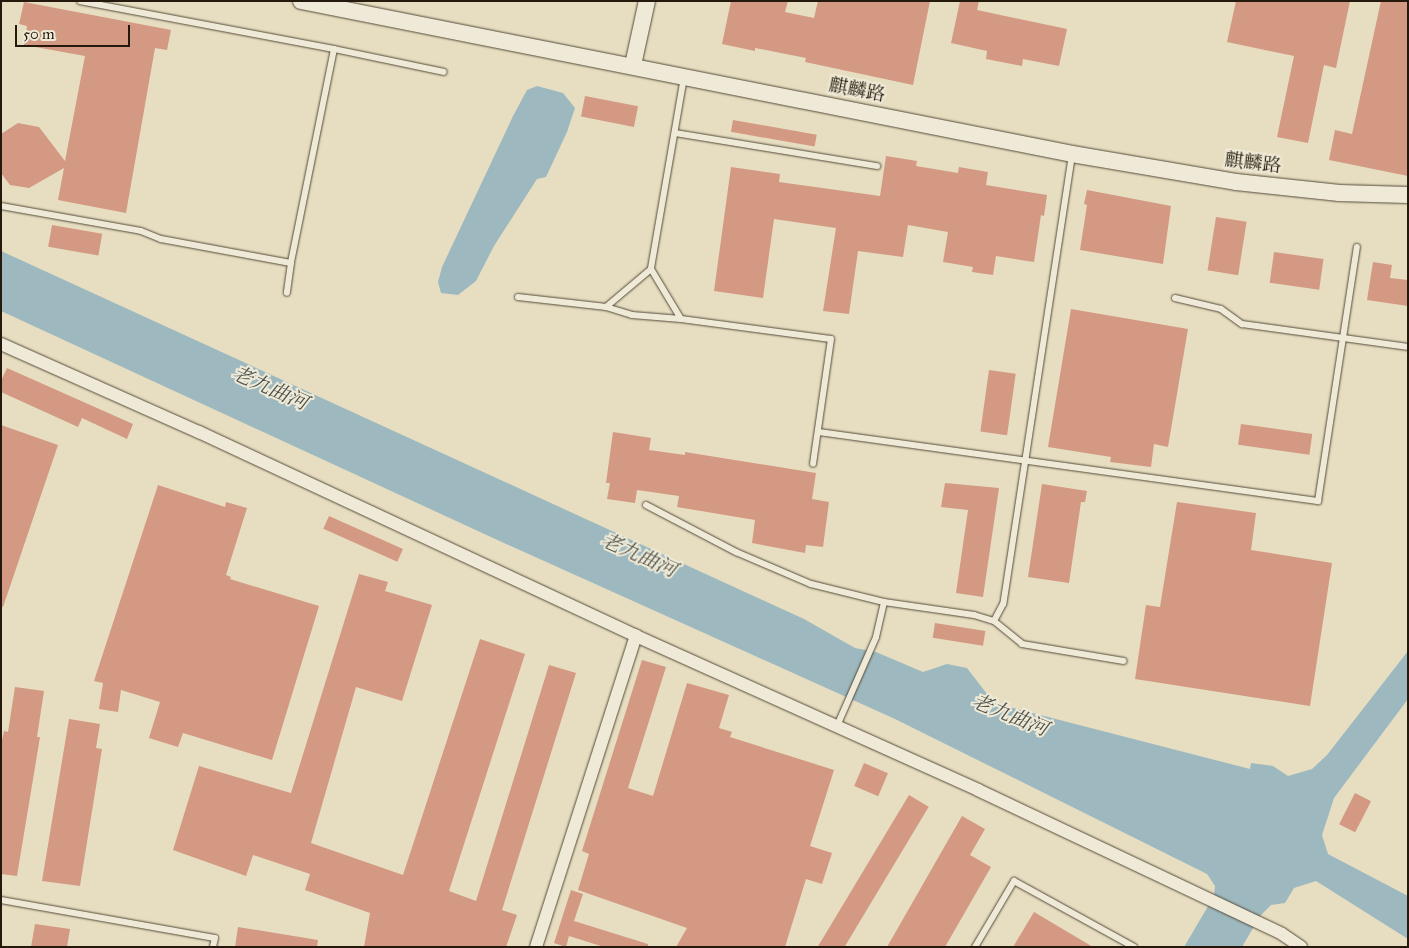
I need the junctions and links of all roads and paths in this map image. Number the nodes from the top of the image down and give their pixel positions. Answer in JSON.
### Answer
{"nodes":[{"id":1,"x":80,"y":1,"type":"edge"},
{"id":2,"x":301,"y":1,"type":"edge"},
{"id":3,"x":647,"y":1,"type":"edge"},
{"id":4,"x":334,"y":49,"type":"junction"},
{"id":5,"x":633,"y":65,"type":"junction"},
{"id":6,"x":444,"y":72,"type":"dead end"},
{"id":7,"x":684,"y":75,"type":"junction"},
{"id":8,"x":675,"y":133,"type":"junction"},
{"id":9,"x":1072,"y":154,"type":"junction"},
{"id":10,"x":877,"y":166,"type":"dead end"},
{"id":11,"x":1408,"y":195,"type":"edge"},
{"id":12,"x":1,"y":206,"type":"edge"},
{"id":13,"x":1357,"y":247,"type":"dead end"},
{"id":14,"x":291,"y":263,"type":"junction"},
{"id":15,"x":651,"y":269,"type":"junction"},
{"id":16,"x":287,"y":293,"type":"dead end"},
{"id":17,"x":518,"y":297,"type":"dead end"},
{"id":18,"x":1175,"y":298,"type":"dead end"},
{"id":19,"x":606,"y":307,"type":"junction"},
{"id":20,"x":680,"y":319,"type":"junction"},
{"id":21,"x":1343,"y":338,"type":"junction"},
{"id":22,"x":1,"y":344,"type":"edge"},
{"id":23,"x":1408,"y":347,"type":"edge"},
{"id":24,"x":818,"y":432,"type":"junction"},
{"id":25,"x":1025,"y":460,"type":"junction"},
{"id":26,"x":813,"y":464,"type":"dead end"},
{"id":27,"x":646,"y":505,"type":"dead end"},
{"id":28,"x":884,"y":602,"type":"junction"},
{"id":29,"x":994,"y":620,"type":"junction"},
{"id":30,"x":636,"y":636,"type":"junction"},
{"id":31,"x":1124,"y":661,"type":"dead end"},
{"id":32,"x":837,"y":726,"type":"junction"},
{"id":33,"x":1,"y":900,"type":"edge"},
{"id":34,"x":213,"y":947,"type":"edge"},
{"id":35,"x":536,"y":947,"type":"edge"},
{"id":36,"x":975,"y":947,"type":"edge"},
{"id":37,"x":1134,"y":947,"type":"edge"},
{"id":38,"x":1301,"y":947,"type":"edge"}],
"edges":[{"from":1,"to":4,"type":"lane"},
{"from":2,"to":5,"type":"street","name":"麒麟路"},
{"from":3,"to":5,"type":"street"},
{"from":4,"to":6,"type":"lane"},
{"from":4,"to":14,"type":"lane"},
{"from":5,"to":7,"type":"street","name":"麒麟路"},
{"from":7,"to":8,"type":"lane"},
{"from":7,"to":9,"type":"street","name":"麒麟路"},
{"from":8,"to":10,"type":"lane"},
{"from":8,"to":15,"type":"lane"},
{"from":9,"to":11,"type":"street","name":"麒麟路"},
{"from":9,"to":25,"type":"lane"},
{"from":12,"to":14,"type":"lane"},
{"from":13,"to":21,"type":"lane"},
{"from":14,"to":16,"type":"lane"},
{"from":15,"to":19,"type":"lane"},
{"from":15,"to":20,"type":"lane"},
{"from":17,"to":19,"type":"lane"},
{"from":18,"to":21,"type":"lane"},
{"from":19,"to":20,"type":"lane"},
{"from":20,"to":24,"type":"lane"},
{"from":21,"to":23,"type":"lane"},
{"from":21,"to":25,"type":"lane"},
{"from":22,"to":30,"type":"street"},
{"from":24,"to":25,"type":"lane"},
{"from":24,"to":26,"type":"lane"},
{"from":25,"to":29,"type":"lane"},
{"from":27,"to":28,"type":"lane"},
{"from":28,"to":29,"type":"lane"},
{"from":28,"to":32,"type":"lane"},
{"from":29,"to":31,"type":"lane"},
{"from":30,"to":32,"type":"street"},
{"from":30,"to":35,"type":"street"},
{"from":32,"to":38,"type":"street"},
{"from":33,"to":34,"type":"lane"},
{"from":36,"to":37,"type":"lane"}]}
